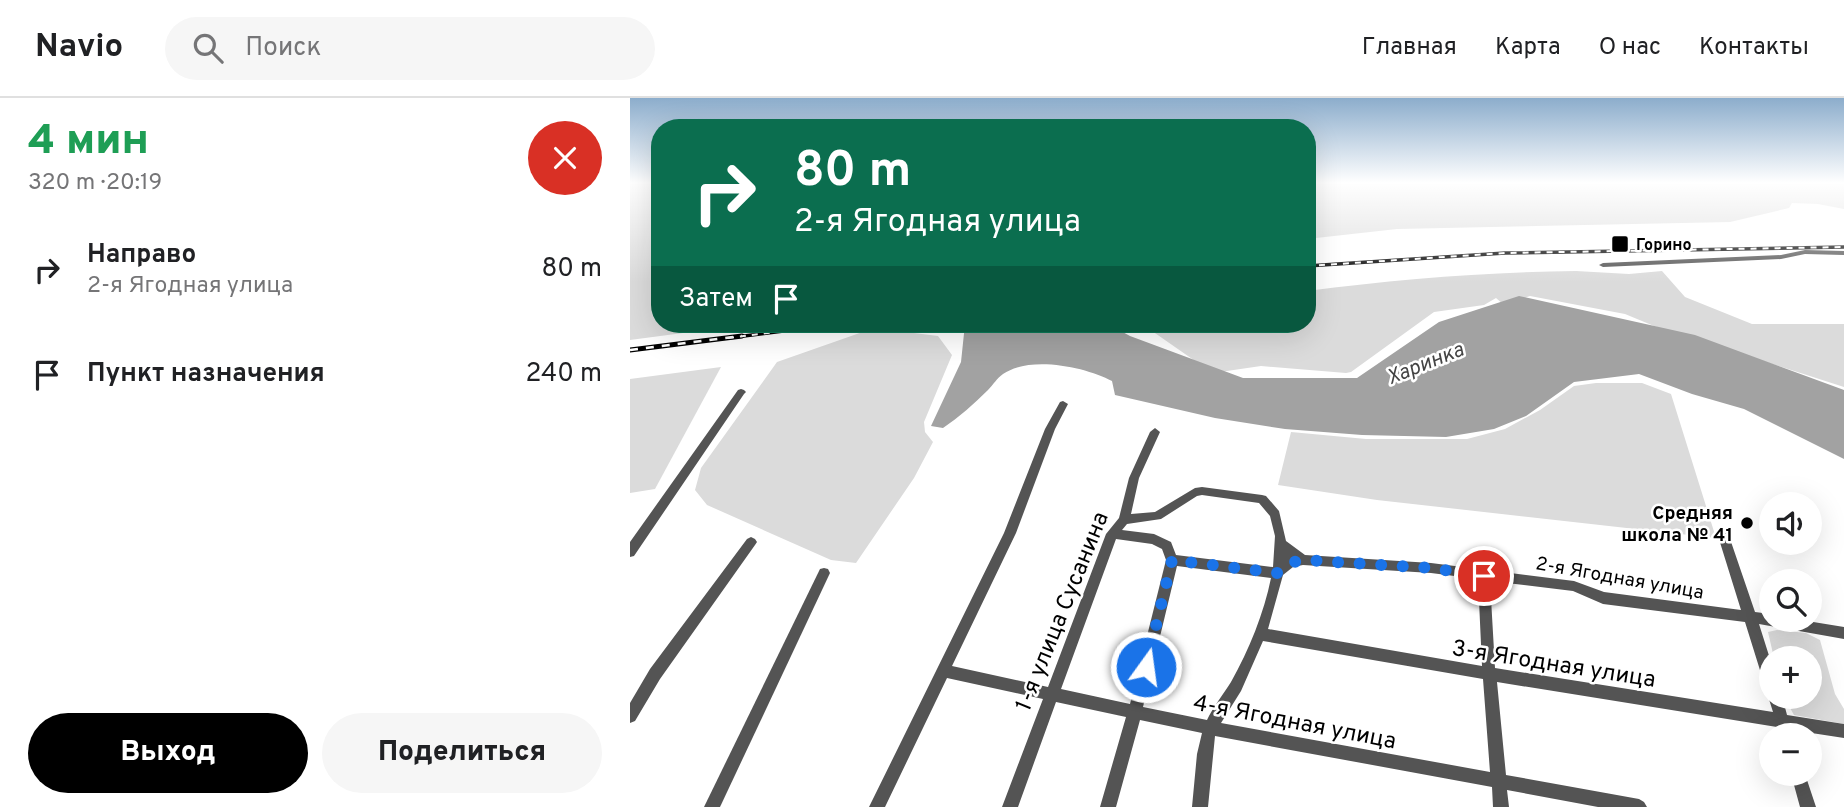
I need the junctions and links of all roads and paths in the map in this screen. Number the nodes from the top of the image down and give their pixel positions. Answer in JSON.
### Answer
{"nodes":[{"id":1,"x":1844,"y":253,"type":"edge"},
{"id":2,"x":1603,"y":265,"type":"dead end"},
{"id":3,"x":741,"y":392,"type":"dead end"},
{"id":4,"x":1063,"y":404,"type":"dead end"},
{"id":5,"x":1155,"y":432,"type":"dead end"},
{"id":6,"x":1124,"y":520,"type":"junction"},
{"id":7,"x":1112,"y":534,"type":"junction"},
{"id":8,"x":1724,"y":536,"type":"dead end"},
{"id":9,"x":751,"y":542,"type":"dead end"},
{"id":10,"x":1282,"y":544,"type":"junction"},
{"id":11,"x":630,"y":552,"type":"edge"},
{"id":12,"x":1172,"y":560,"type":"junction"},
{"id":13,"x":1303,"y":560,"type":"junction"},
{"id":14,"x":824,"y":573,"type":"dead end"},
{"id":15,"x":1277,"y":573,"type":"junction"},
{"id":16,"x":1484,"y":576,"type":"junction"},
{"id":17,"x":1752,"y":617,"type":"junction"},
{"id":18,"x":1844,"y":633,"type":"edge"},
{"id":19,"x":1259,"y":634,"type":"junction"},
{"id":20,"x":1760,"y":646,"type":"edge"},
{"id":21,"x":943,"y":671,"type":"junction"},
{"id":22,"x":1489,"y":674,"type":"junction"},
{"id":23,"x":1050,"y":695,"type":"junction"},
{"id":24,"x":1135,"y":711,"type":"junction"},
{"id":25,"x":630,"y":716,"type":"edge"},
{"id":26,"x":1759,"y":723,"type":"edge"},
{"id":27,"x":1210,"y":728,"type":"junction"},
{"id":28,"x":1822,"y":730,"type":"edge"},
{"id":29,"x":1844,"y":731,"type":"edge"},
{"id":30,"x":1497,"y":782,"type":"junction"},
{"id":31,"x":1802,"y":786,"type":"edge"},
{"id":32,"x":712,"y":807,"type":"edge"},
{"id":33,"x":877,"y":807,"type":"edge"},
{"id":34,"x":1010,"y":807,"type":"edge"},
{"id":35,"x":1108,"y":807,"type":"edge"},
{"id":36,"x":1200,"y":807,"type":"edge"},
{"id":37,"x":1501,"y":807,"type":"edge"},
{"id":38,"x":1639,"y":807,"type":"edge"},
{"id":39,"x":1808,"y":807,"type":"edge"}],
"edges":[{"from":1,"to":2,"type":"street"},
{"from":3,"to":11,"type":"street"},
{"from":4,"to":21,"type":"street"},
{"from":5,"to":6,"type":"street","name":"1-я улица Сусанина"},
{"from":6,"to":7,"type":"street","name":"1-я улица Сусанина"},
{"from":6,"to":10,"type":"street"},
{"from":7,"to":12,"type":"street"},
{"from":7,"to":23,"type":"street","name":"1-я улица Сусанина"},
{"from":8,"to":17,"type":"street"},
{"from":9,"to":25,"type":"street"},
{"from":10,"to":13,"type":"street"},
{"from":10,"to":15,"type":"street"},
{"from":12,"to":15,"type":"street"},
{"from":12,"to":24,"type":"street"},
{"from":13,"to":15,"type":"street"},
{"from":13,"to":16,"type":"street","name":"2-я Ягодная улица"},
{"from":14,"to":32,"type":"street"},
{"from":15,"to":19,"type":"street"},
{"from":16,"to":17,"type":"street","name":"2-я Ягодная улица"},
{"from":16,"to":22,"type":"street"},
{"from":17,"to":18,"type":"street","name":"2-я Ягодная улица"},
{"from":17,"to":20,"type":"street"},
{"from":19,"to":22,"type":"street","name":"3-я Ягодная улица"},
{"from":19,"to":27,"type":"street"},
{"from":21,"to":23,"type":"street","name":"4-я Ягодная улица"},
{"from":21,"to":33,"type":"street"},
{"from":22,"to":26,"type":"street","name":"3-я Ягодная улица"},
{"from":22,"to":30,"type":"street"},
{"from":23,"to":24,"type":"street","name":"4-я Ягодная улица"},
{"from":23,"to":34,"type":"street","name":"1-я улица Сусанина"},
{"from":24,"to":27,"type":"street","name":"4-я Ягодная улица"},
{"from":24,"to":35,"type":"street"},
{"from":27,"to":30,"type":"street","name":"4-я Ягодная улица"},
{"from":27,"to":36,"type":"street"},
{"from":28,"to":29,"type":"street","name":"3-я Ягодная улица"},
{"from":30,"to":37,"type":"street"},
{"from":30,"to":38,"type":"street","name":"4-я Ягодная улица"},
{"from":31,"to":39,"type":"street"}]}
